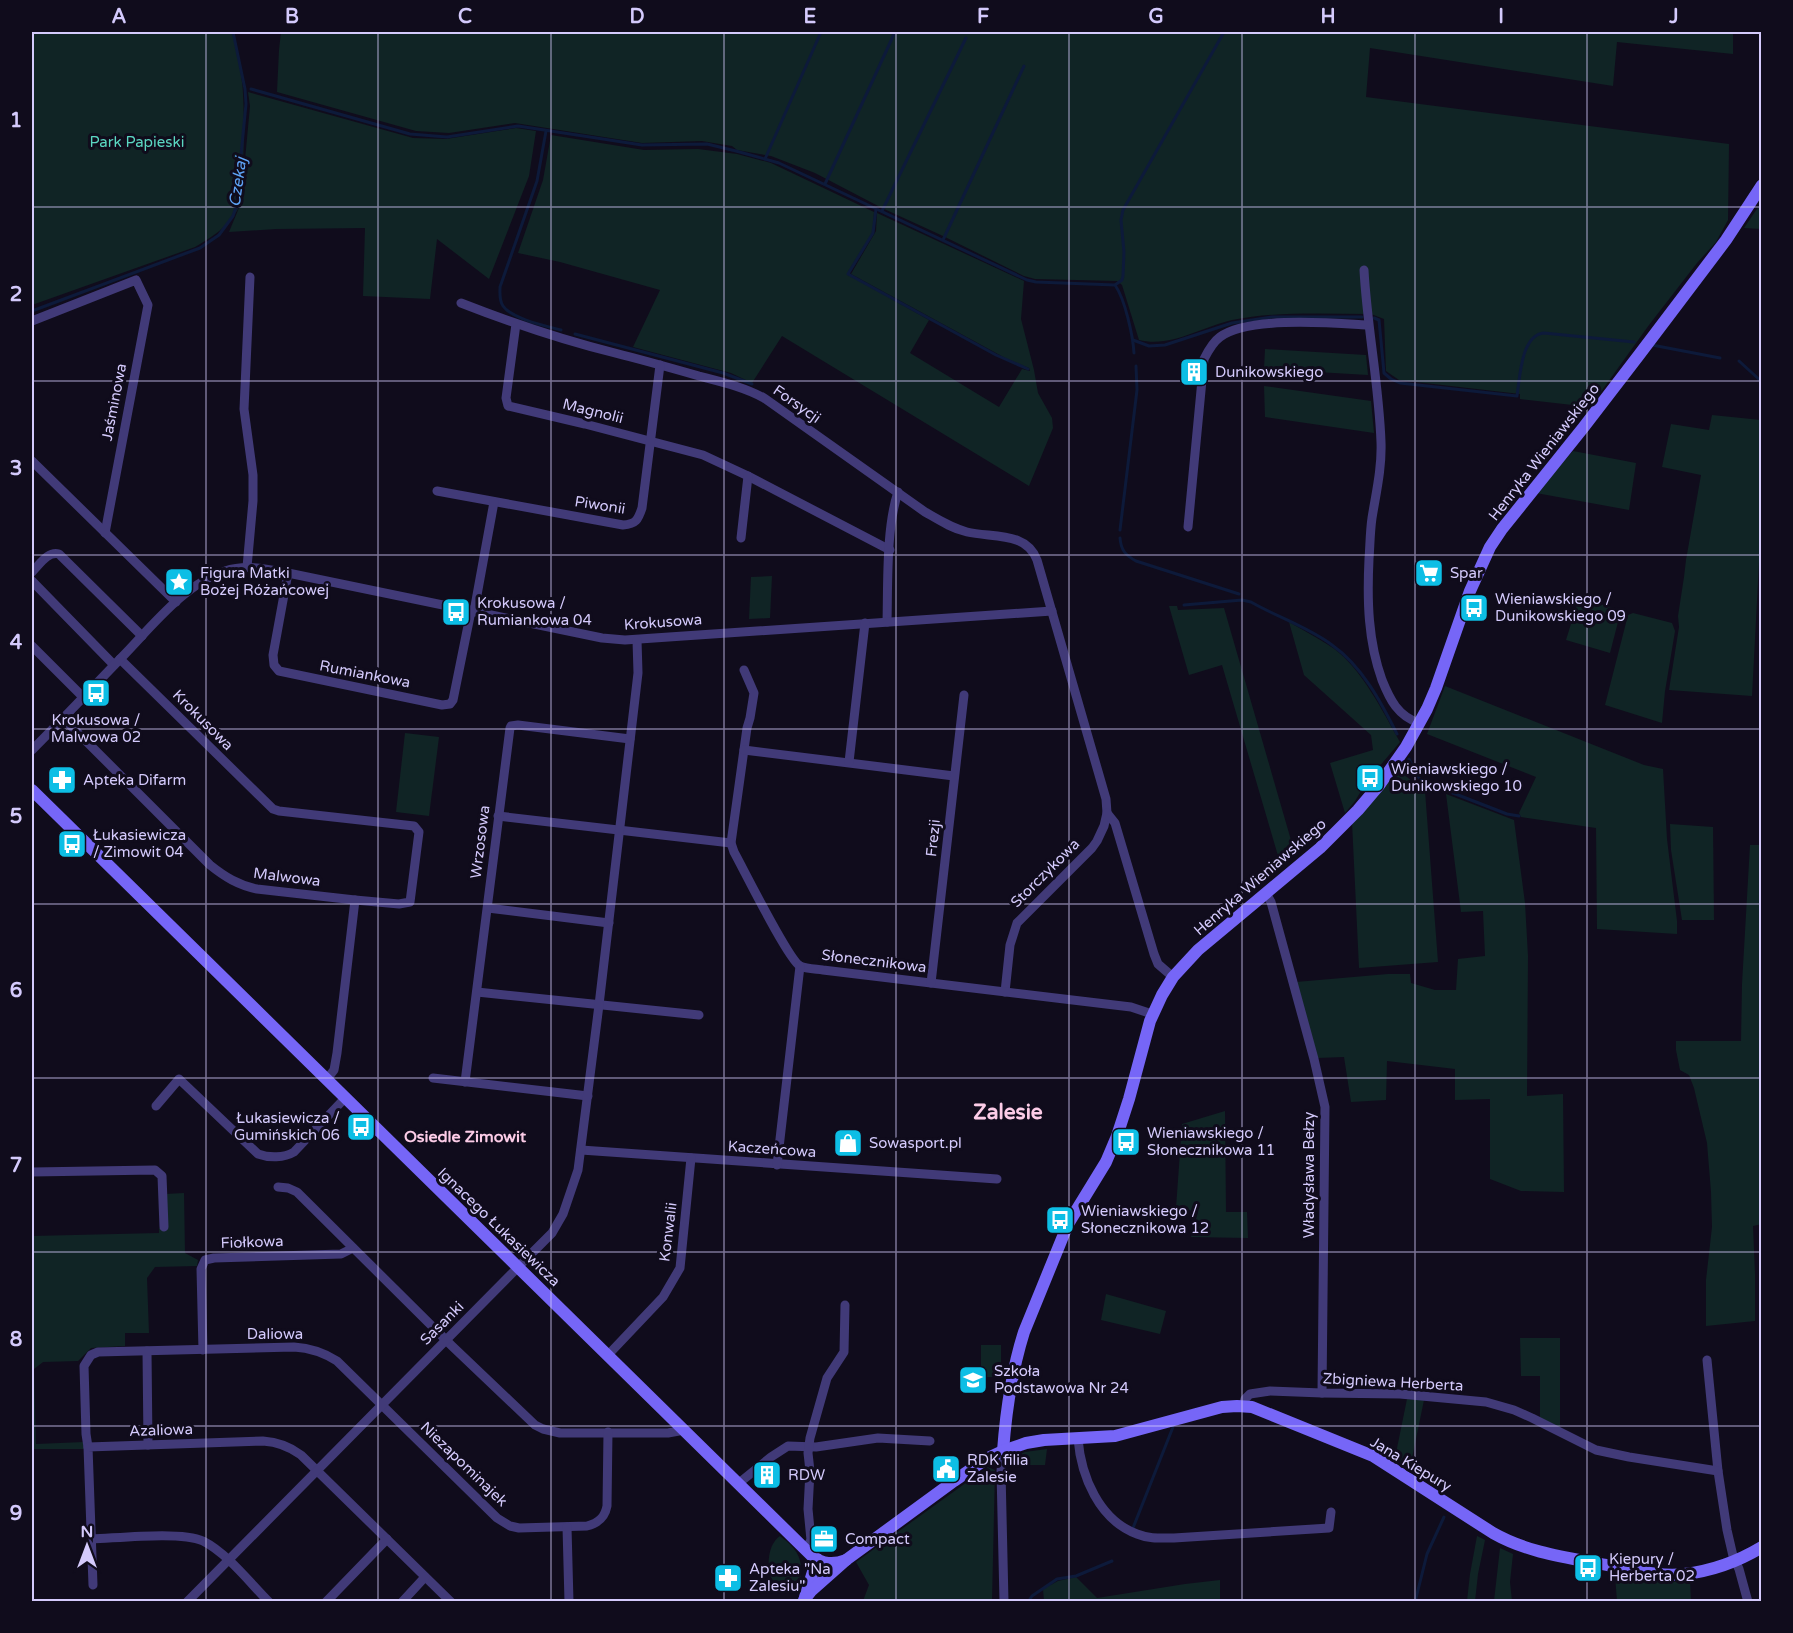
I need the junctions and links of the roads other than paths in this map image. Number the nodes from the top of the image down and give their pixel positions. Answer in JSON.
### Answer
{"nodes":[{"id":1,"x":1761,"y":185,"type":"edge"},
{"id":2,"x":1364,"y":270,"type":"dead end"},
{"id":3,"x":250,"y":277,"type":"dead end"},
{"id":4,"x":461,"y":303,"type":"dead end"},
{"id":5,"x":32,"y":321,"type":"edge"},
{"id":6,"x":516,"y":324,"type":"junction"},
{"id":7,"x":1368,"y":325,"type":"junction"},
{"id":8,"x":660,"y":365,"type":"junction"},
{"id":9,"x":650,"y":441,"type":"junction"},
{"id":10,"x":32,"y":461,"type":"edge"},
{"id":11,"x":748,"y":476,"type":"junction"},
{"id":12,"x":437,"y":491,"type":"dead end"},
{"id":13,"x":898,"y":492,"type":"junction"},
{"id":14,"x":494,"y":502,"type":"junction"},
{"id":15,"x":1188,"y":527,"type":"dead end"},
{"id":16,"x":105,"y":533,"type":"junction"},
{"id":17,"x":741,"y":538,"type":"dead end"},
{"id":18,"x":890,"y":550,"type":"junction"},
{"id":19,"x":246,"y":567,"type":"junction"},
{"id":20,"x":32,"y":572,"type":"edge"},
{"id":21,"x":288,"y":573,"type":"junction"},
{"id":22,"x":32,"y":581,"type":"edge"},
{"id":23,"x":176,"y":602,"type":"junction"},
{"id":24,"x":472,"y":610,"type":"junction"},
{"id":25,"x":1052,"y":611,"type":"junction"},
{"id":26,"x":887,"y":622,"type":"junction"},
{"id":27,"x":865,"y":623,"type":"junction"},
{"id":28,"x":142,"y":636,"type":"junction"},
{"id":29,"x":636,"y":640,"type":"junction"},
{"id":30,"x":32,"y":646,"type":"edge"},
{"id":31,"x":117,"y":662,"type":"junction"},
{"id":32,"x":744,"y":670,"type":"dead end"},
{"id":33,"x":964,"y":695,"type":"dead end"},
{"id":34,"x":83,"y":697,"type":"junction"},
{"id":35,"x":63,"y":718,"type":"junction"},
{"id":36,"x":1419,"y":723,"type":"junction"},
{"id":37,"x":630,"y":739,"type":"junction"},
{"id":38,"x":32,"y":750,"type":"edge"},
{"id":39,"x":744,"y":750,"type":"junction"},
{"id":40,"x":849,"y":762,"type":"junction"},
{"id":41,"x":954,"y":776,"type":"junction"},
{"id":42,"x":32,"y":790,"type":"edge"},
{"id":43,"x":1107,"y":813,"type":"junction"},
{"id":44,"x":498,"y":816,"type":"junction"},
{"id":45,"x":620,"y":830,"type":"junction"},
{"id":46,"x":731,"y":843,"type":"junction"},
{"id":47,"x":1266,"y":892,"type":"junction"},
{"id":48,"x":355,"y":900,"type":"junction"},
{"id":49,"x":488,"y":908,"type":"junction"},
{"id":50,"x":609,"y":923,"type":"junction"},
{"id":51,"x":800,"y":966,"type":"junction"},
{"id":52,"x":1173,"y":977,"type":"junction"},
{"id":53,"x":931,"y":983,"type":"junction"},
{"id":54,"x":477,"y":992,"type":"junction"},
{"id":55,"x":1005,"y":992,"type":"junction"},
{"id":56,"x":599,"y":1005,"type":"junction"},
{"id":57,"x":1152,"y":1014,"type":"junction"},
{"id":58,"x":699,"y":1015,"type":"dead end"},
{"id":59,"x":433,"y":1078,"type":"dead end"},
{"id":60,"x":327,"y":1079,"type":"junction"},
{"id":61,"x":465,"y":1082,"type":"junction"},
{"id":62,"x":588,"y":1096,"type":"junction"},
{"id":63,"x":346,"y":1097,"type":"junction"},
{"id":64,"x":156,"y":1106,"type":"dead end"},
{"id":65,"x":581,"y":1150,"type":"junction"},
{"id":66,"x":691,"y":1158,"type":"junction"},
{"id":67,"x":777,"y":1165,"type":"junction"},
{"id":68,"x":32,"y":1172,"type":"edge"},
{"id":69,"x":997,"y":1179,"type":"dead end"},
{"id":70,"x":278,"y":1187,"type":"dead end"},
{"id":71,"x":164,"y":1227,"type":"dead end"},
{"id":72,"x":353,"y":1248,"type":"junction"},
{"id":73,"x":518,"y":1266,"type":"junction"},
{"id":74,"x":844,"y":1305,"type":"dead end"},
{"id":75,"x":446,"y":1340,"type":"junction"},
{"id":76,"x":203,"y":1350,"type":"junction"},
{"id":77,"x":147,"y":1352,"type":"junction"},
{"id":78,"x":608,"y":1354,"type":"junction"},
{"id":79,"x":1707,"y":1360,"type":"dead end"},
{"id":80,"x":1322,"y":1394,"type":"junction"},
{"id":81,"x":381,"y":1406,"type":"junction"},
{"id":82,"x":1243,"y":1406,"type":"junction"},
{"id":83,"x":683,"y":1428,"type":"junction"},
{"id":84,"x":608,"y":1432,"type":"junction"},
{"id":85,"x":1078,"y":1439,"type":"junction"},
{"id":86,"x":930,"y":1441,"type":"dead end"},
{"id":87,"x":148,"y":1445,"type":"junction"},
{"id":88,"x":808,"y":1446,"type":"junction"},
{"id":89,"x":88,"y":1447,"type":"junction"},
{"id":90,"x":1003,"y":1451,"type":"junction"},
{"id":91,"x":316,"y":1471,"type":"junction"},
{"id":92,"x":1718,"y":1471,"type":"junction"},
{"id":93,"x":739,"y":1483,"type":"junction"},
{"id":94,"x":1331,"y":1512,"type":"dead end"},
{"id":95,"x":567,"y":1527,"type":"junction"},
{"id":96,"x":92,"y":1539,"type":"junction"},
{"id":97,"x":387,"y":1539,"type":"junction"},
{"id":98,"x":1761,"y":1547,"type":"edge"},
{"id":99,"x":806,"y":1549,"type":"junction"},
{"id":100,"x":817,"y":1559,"type":"junction"},
{"id":101,"x":846,"y":1560,"type":"junction"},
{"id":102,"x":228,"y":1561,"type":"junction"},
{"id":103,"x":1735,"y":1561,"type":"junction"},
{"id":104,"x":425,"y":1577,"type":"junction"},
{"id":105,"x":93,"y":1585,"type":"dead end"},
{"id":106,"x":804,"y":1601,"type":"edge"},
{"id":107,"x":187,"y":1602,"type":"edge"},
{"id":108,"x":268,"y":1602,"type":"edge"},
{"id":109,"x":326,"y":1602,"type":"edge"},
{"id":110,"x":402,"y":1602,"type":"edge"},
{"id":111,"x":451,"y":1602,"type":"edge"},
{"id":112,"x":569,"y":1602,"type":"edge"},
{"id":113,"x":1004,"y":1602,"type":"edge"},
{"id":114,"x":1748,"y":1602,"type":"edge"}],
"edges":[{"from":1,"to":36,"type":"street","name":"Henryka Wieniawskiego"},
{"from":2,"to":7,"type":"street"},
{"from":3,"to":19,"type":"street"},
{"from":4,"to":6,"type":"street","name":"Forsycji"},
{"from":5,"to":16,"type":"street","name":"Jaśminowa"},
{"from":6,"to":8,"type":"street","name":"Forsycji"},
{"from":6,"to":9,"type":"street","name":"Magnolii"},
{"from":7,"to":15,"type":"street"},
{"from":7,"to":36,"type":"street"},
{"from":8,"to":9,"type":"street","name":"Piwonii"},
{"from":8,"to":13,"type":"street","name":"Forsycji"},
{"from":9,"to":11,"type":"street","name":"Magnolii"},
{"from":9,"to":14,"type":"street","name":"Piwonii"},
{"from":10,"to":16,"type":"street"},
{"from":11,"to":17,"type":"street"},
{"from":11,"to":18,"type":"street","name":"Magnolii"},
{"from":12,"to":14,"type":"street","name":"Piwonii"},
{"from":13,"to":18,"type":"street"},
{"from":13,"to":25,"type":"street","name":"Forsycji"},
{"from":14,"to":24,"type":"street"},
{"from":16,"to":23,"type":"street"},
{"from":18,"to":26,"type":"street"},
{"from":19,"to":21,"type":"street","name":"Krokusowa"},
{"from":19,"to":23,"type":"street","name":"Krokusowa"},
{"from":20,"to":28,"type":"street"},
{"from":21,"to":24,"type":"street","name":"Krokusowa"},
{"from":21,"to":24,"type":"street","name":"Rumiankowa"},
{"from":22,"to":31,"type":"street","name":"Krokusowa"},
{"from":23,"to":28,"type":"street","name":"Krokusowa"},
{"from":24,"to":29,"type":"street","name":"Krokusowa"},
{"from":25,"to":26,"type":"street","name":"Krokusowa"},
{"from":25,"to":43,"type":"street","name":"Storczykowa"},
{"from":26,"to":27,"type":"street","name":"Krokusowa"},
{"from":27,"to":29,"type":"street","name":"Krokusowa"},
{"from":27,"to":40,"type":"street"},
{"from":28,"to":31,"type":"street","name":"Krokusowa"},
{"from":29,"to":37,"type":"street","name":"Sasanki"},
{"from":30,"to":34,"type":"street"},
{"from":31,"to":34,"type":"street","name":"Krokusowa"},
{"from":31,"to":48,"type":"street","name":"Krokusowa"},
{"from":32,"to":39,"type":"street"},
{"from":33,"to":41,"type":"street","name":"Frezji"},
{"from":34,"to":35,"type":"street","name":"Krokusowa"},
{"from":35,"to":38,"type":"street","name":"Krokusowa"},
{"from":35,"to":48,"type":"street","name":"Malwowa"},
{"from":36,"to":47,"type":"street","name":"Henryka Wieniawskiego"},
{"from":37,"to":44,"type":"street","name":"Wrzosowa"},
{"from":37,"to":45,"type":"street","name":"Sasanki"},
{"from":39,"to":40,"type":"street"},
{"from":39,"to":46,"type":"street"},
{"from":40,"to":41,"type":"street"},
{"from":41,"to":53,"type":"street","name":"Frezji"},
{"from":42,"to":60,"type":"street","name":"Ignacego Łukasiewicza"},
{"from":43,"to":52,"type":"street","name":"Storczykowa"},
{"from":43,"to":55,"type":"street","name":"Storczykowa"},
{"from":44,"to":45,"type":"street"},
{"from":44,"to":49,"type":"street","name":"Wrzosowa"},
{"from":45,"to":46,"type":"street"},
{"from":45,"to":50,"type":"street","name":"Sasanki"},
{"from":46,"to":51,"type":"street","name":"Słonecznikowa"},
{"from":47,"to":52,"type":"street","name":"Henryka Wieniawskiego"},
{"from":47,"to":80,"type":"street","name":"Władysława Bełzy"},
{"from":48,"to":60,"type":"street"},
{"from":49,"to":50,"type":"street"},
{"from":49,"to":54,"type":"street","name":"Wrzosowa"},
{"from":50,"to":56,"type":"street","name":"Sasanki"},
{"from":51,"to":53,"type":"street","name":"Słonecznikowa"},
{"from":51,"to":67,"type":"street"},
{"from":52,"to":57,"type":"street","name":"Henryka Wieniawskiego"},
{"from":53,"to":55,"type":"street","name":"Słonecznikowa"},
{"from":54,"to":56,"type":"street"},
{"from":54,"to":61,"type":"street","name":"Wrzosowa"},
{"from":55,"to":57,"type":"street","name":"Słonecznikowa"},
{"from":56,"to":58,"type":"street"},
{"from":56,"to":62,"type":"street","name":"Sasanki"},
{"from":57,"to":90,"type":"street","name":"Henryka Wieniawskiego"},
{"from":59,"to":61,"type":"street"},
{"from":60,"to":63,"type":"street","name":"Ignacego Łukasiewicza"},
{"from":61,"to":62,"type":"street"},
{"from":62,"to":65,"type":"street","name":"Sasanki"},
{"from":63,"to":64,"type":"street"},
{"from":63,"to":73,"type":"street","name":"Ignacego Łukasiewicza"},
{"from":65,"to":66,"type":"street","name":"Kaczeńcowa"},
{"from":65,"to":73,"type":"street","name":"Sasanki"},
{"from":66,"to":67,"type":"street","name":"Kaczeńcowa"},
{"from":66,"to":78,"type":"street","name":"Konwalii"},
{"from":67,"to":69,"type":"street","name":"Kaczeńcowa"},
{"from":68,"to":71,"type":"street"},
{"from":70,"to":72,"type":"street"},
{"from":72,"to":75,"type":"street"},
{"from":72,"to":76,"type":"street","name":"Fiołkowa"},
{"from":73,"to":75,"type":"street","name":"Sasanki"},
{"from":73,"to":78,"type":"street","name":"Ignacego Łukasiewicza"},
{"from":74,"to":88,"type":"street"},
{"from":75,"to":81,"type":"street","name":"Sasanki"},
{"from":75,"to":84,"type":"street"},
{"from":76,"to":77,"type":"street","name":"Daliowa"},
{"from":76,"to":81,"type":"street","name":"Daliowa"},
{"from":77,"to":87,"type":"street"},
{"from":77,"to":89,"type":"street","name":"Daliowa"},
{"from":78,"to":83,"type":"street","name":"Ignacego Łukasiewicza"},
{"from":79,"to":92,"type":"street"},
{"from":80,"to":82,"type":"street","name":"Zbigniewa Herberta"},
{"from":80,"to":92,"type":"street","name":"Zbigniewa Herberta"},
{"from":81,"to":91,"type":"street","name":"Sasanki"},
{"from":81,"to":95,"type":"street","name":"Niezapominajek"},
{"from":82,"to":85,"type":"street","name":"Jana Kiepury"},
{"from":82,"to":103,"type":"street","name":"Jana Kiepury"},
{"from":83,"to":84,"type":"street"},
{"from":83,"to":93,"type":"street","name":"Ignacego Łukasiewicza"},
{"from":84,"to":95,"type":"street","name":"Niezapominajek"},
{"from":85,"to":90,"type":"street","name":"Jana Kiepury"},
{"from":85,"to":94,"type":"street"},
{"from":86,"to":88,"type":"street"},
{"from":87,"to":89,"type":"street","name":"Azaliowa"},
{"from":87,"to":91,"type":"street","name":"Azaliowa"},
{"from":88,"to":93,"type":"street"},
{"from":88,"to":99,"type":"street"},
{"from":89,"to":96,"type":"street"},
{"from":90,"to":101,"type":"street"},
{"from":90,"to":113,"type":"street"},
{"from":91,"to":97,"type":"street"},
{"from":91,"to":102,"type":"street","name":"Sasanki"},
{"from":92,"to":103,"type":"street"},
{"from":93,"to":99,"type":"street","name":"Ignacego Łukasiewicza"},
{"from":95,"to":112,"type":"street"},
{"from":96,"to":102,"type":"street"},
{"from":96,"to":105,"type":"street"},
{"from":97,"to":104,"type":"street"},
{"from":97,"to":109,"type":"street"},
{"from":98,"to":103,"type":"street","name":"Jana Kiepury"},
{"from":99,"to":100,"type":"street","name":"Ignacego Łukasiewicza"},
{"from":100,"to":101,"type":"street"},
{"from":100,"to":106,"type":"street"},
{"from":101,"to":106,"type":"street"},
{"from":102,"to":107,"type":"street","name":"Sasanki"},
{"from":102,"to":108,"type":"street"},
{"from":103,"to":114,"type":"street"},
{"from":104,"to":110,"type":"street"},
{"from":104,"to":111,"type":"street"}]}
